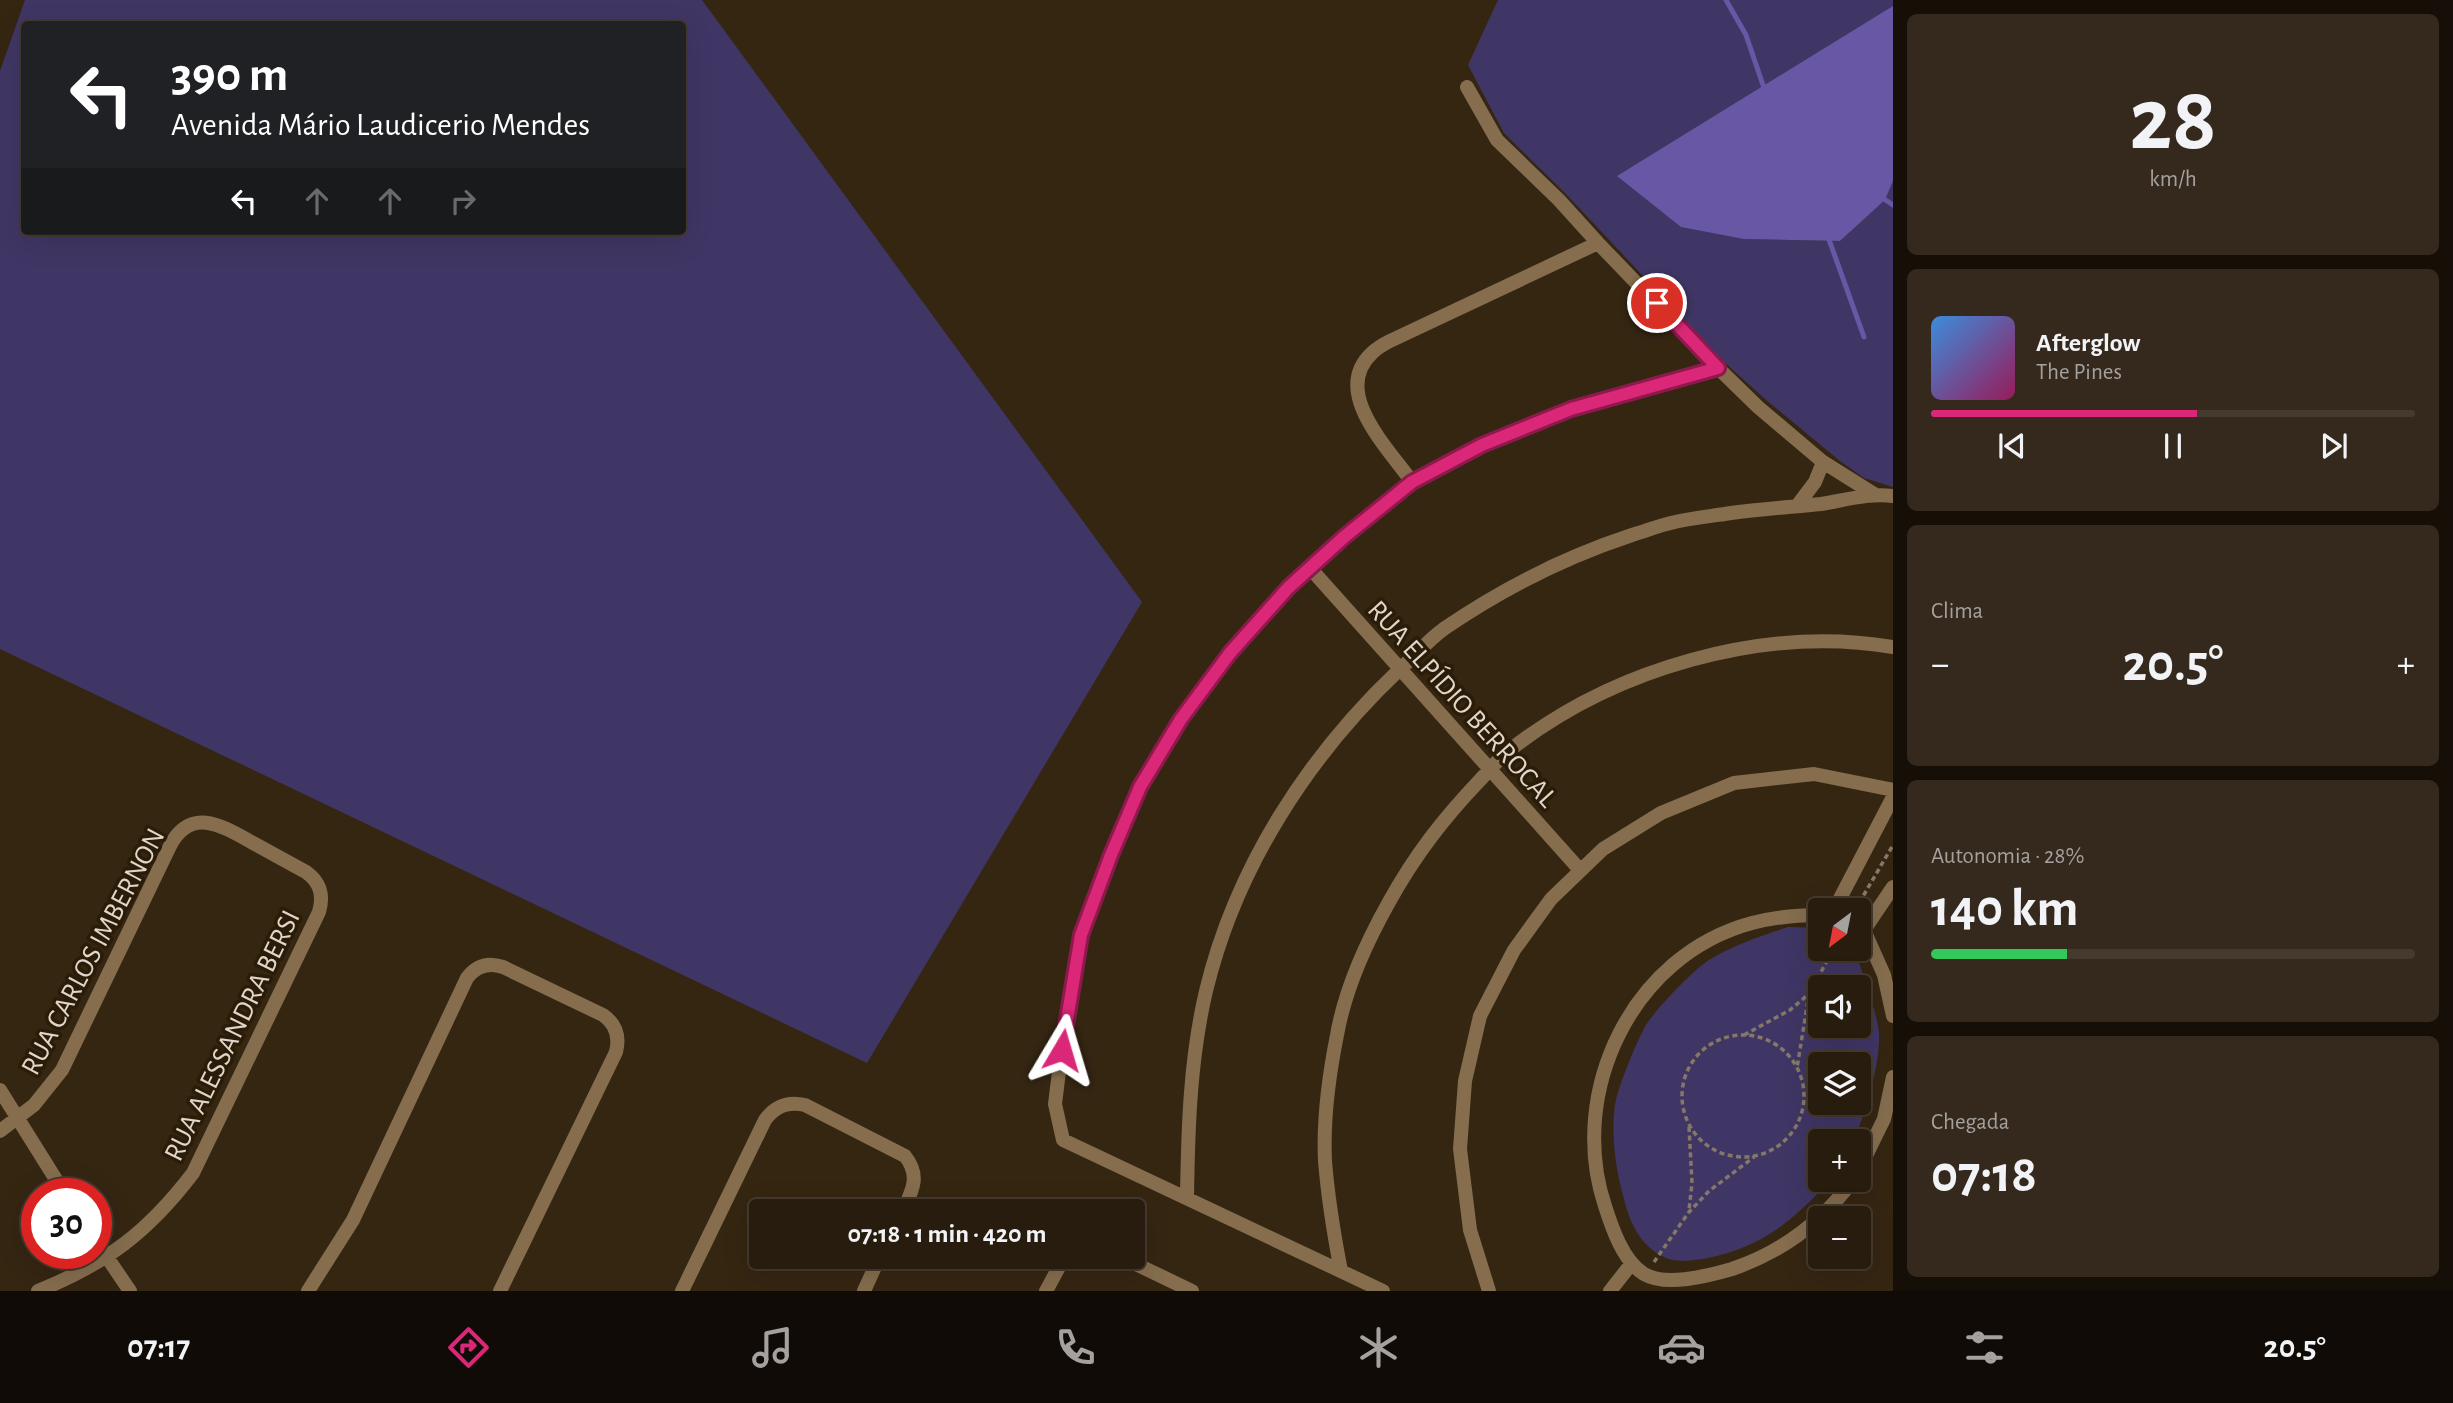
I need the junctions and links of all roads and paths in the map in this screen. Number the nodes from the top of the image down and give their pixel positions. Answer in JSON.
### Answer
{"nodes":[{"id":1,"x":1467,"y":87,"type":"dead end"},
{"id":2,"x":1598,"y":243,"type":"junction"},
{"id":3,"x":1718,"y":368,"type":"junction"},
{"id":4,"x":1823,"y":462,"type":"junction"},
{"id":5,"x":1412,"y":482,"type":"junction"},
{"id":6,"x":1874,"y":494,"type":"junction"},
{"id":7,"x":1893,"y":496,"type":"edge"},
{"id":8,"x":1797,"y":506,"type":"junction"},
{"id":9,"x":1310,"y":568,"type":"junction"},
{"id":10,"x":1893,"y":647,"type":"edge"},
{"id":11,"x":1400,"y":669,"type":"junction"},
{"id":12,"x":1490,"y":769,"type":"junction"},
{"id":13,"x":1893,"y":790,"type":"edge"},
{"id":14,"x":1893,"y":797,"type":"edge"},
{"id":15,"x":1893,"y":845,"type":"edge"},
{"id":16,"x":1580,"y":870,"type":"junction"},
{"id":17,"x":1893,"y":887,"type":"edge"},
{"id":18,"x":321,"y":892,"type":"joint"},
{"id":19,"x":1840,"y":898,"type":"edge"},
{"id":20,"x":1862,"y":898,"type":"edge"},
{"id":21,"x":1808,"y":915,"type":"edge"},
{"id":22,"x":1871,"y":915,"type":"edge"},
{"id":23,"x":1871,"y":948,"type":"edge"},
{"id":24,"x":1808,"y":995,"type":"edge"},
{"id":25,"x":1808,"y":1000,"type":"edge"},
{"id":26,"x":1893,"y":1016,"type":"edge"},
{"id":27,"x":1744,"y":1035,"type":"junction"},
{"id":28,"x":1797,"y":1068,"type":"junction"},
{"id":29,"x":1893,"y":1077,"type":"edge"},
{"id":30,"x":0,"y":1090,"type":"edge"},
{"id":31,"x":17,"y":1120,"type":"junction"},
{"id":32,"x":1689,"y":1125,"type":"junction"},
{"id":33,"x":0,"y":1131,"type":"edge"},
{"id":34,"x":1871,"y":1148,"type":"edge"},
{"id":35,"x":1754,"y":1156,"type":"junction"},
{"id":36,"x":55,"y":1178,"type":"edge"},
{"id":37,"x":1844,"y":1192,"type":"edge"},
{"id":38,"x":1187,"y":1198,"type":"junction"},
{"id":39,"x":908,"y":1199,"type":"edge"},
{"id":40,"x":1689,"y":1212,"type":"junction"},
{"id":41,"x":112,"y":1253,"type":"edge"},
{"id":42,"x":1632,"y":1263,"type":"junction"},
{"id":43,"x":112,"y":1264,"type":"edge"},
{"id":44,"x":1145,"y":1268,"type":"edge"},
{"id":45,"x":87,"y":1269,"type":"edge"},
{"id":46,"x":874,"y":1269,"type":"edge"},
{"id":47,"x":1058,"y":1269,"type":"edge"},
{"id":48,"x":1341,"y":1271,"type":"junction"},
{"id":49,"x":1644,"y":1274,"type":"junction"},
{"id":50,"x":1659,"y":1286,"type":"edge"},
{"id":51,"x":38,"y":1291,"type":"edge"},
{"id":52,"x":131,"y":1291,"type":"edge"},
{"id":53,"x":308,"y":1291,"type":"edge"},
{"id":54,"x":500,"y":1291,"type":"edge"},
{"id":55,"x":682,"y":1291,"type":"edge"},
{"id":56,"x":864,"y":1291,"type":"edge"},
{"id":57,"x":1046,"y":1291,"type":"edge"},
{"id":58,"x":1192,"y":1291,"type":"edge"},
{"id":59,"x":1383,"y":1291,"type":"edge"},
{"id":60,"x":1489,"y":1291,"type":"edge"},
{"id":61,"x":1610,"y":1291,"type":"edge"}],
"edges":[{"from":1,"to":2,"type":"street"},
{"from":2,"to":3,"type":"street"},
{"from":2,"to":5,"type":"street"},
{"from":3,"to":4,"type":"street"},
{"from":3,"to":5,"type":"street"},
{"from":4,"to":6,"type":"street"},
{"from":4,"to":8,"type":"street"},
{"from":5,"to":9,"type":"street"},
{"from":6,"to":7,"type":"street"},
{"from":6,"to":8,"type":"street"},
{"from":8,"to":11,"type":"street"},
{"from":9,"to":11,"type":"street","name":"RUA ELPÍDIO BERROCAL"},
{"from":9,"to":38,"type":"street"},
{"from":10,"to":12,"type":"street"},
{"from":11,"to":12,"type":"street","name":"RUA ELPÍDIO BERROCAL"},
{"from":11,"to":38,"type":"street"},
{"from":12,"to":16,"type":"street","name":"RUA ELPÍDIO BERROCAL"},
{"from":12,"to":48,"type":"street"},
{"from":13,"to":16,"type":"street"},
{"from":14,"to":19,"type":"street"},
{"from":15,"to":20,"type":"path"},
{"from":16,"to":60,"type":"street"},
{"from":17,"to":22,"type":"street"},
{"from":18,"to":31,"type":"street","name":"RUA CARLOS IMBERNON"},
{"from":18,"to":41,"type":"street","name":"RUA ALESSANDRA BERSI"},
{"from":21,"to":42,"type":"street"},
{"from":23,"to":26,"type":"street"},
{"from":24,"to":27,"type":"path"},
{"from":25,"to":28,"type":"path"},
{"from":27,"to":28,"type":"path"},
{"from":27,"to":32,"type":"path"},
{"from":28,"to":35,"type":"path"},
{"from":29,"to":34,"type":"street"},
{"from":30,"to":31,"type":"street"},
{"from":31,"to":33,"type":"street","name":"RUA CARLOS IMBERNON"},
{"from":31,"to":36,"type":"street"},
{"from":32,"to":35,"type":"path"},
{"from":32,"to":40,"type":"path"},
{"from":35,"to":40,"type":"path"},
{"from":37,"to":50,"type":"street"},
{"from":38,"to":48,"type":"street"},
{"from":39,"to":55,"type":"street"},
{"from":40,"to":49,"type":"path"},
{"from":42,"to":49,"type":"street"},
{"from":42,"to":61,"type":"street"},
{"from":43,"to":52,"type":"street"},
{"from":44,"to":58,"type":"street"},
{"from":45,"to":51,"type":"street","name":"RUA ALESSANDRA BERSI"},
{"from":46,"to":56,"type":"street"},
{"from":47,"to":57,"type":"street"},
{"from":48,"to":59,"type":"street"},
{"from":49,"to":50,"type":"street"},
{"from":53,"to":54,"type":"street"}]}
